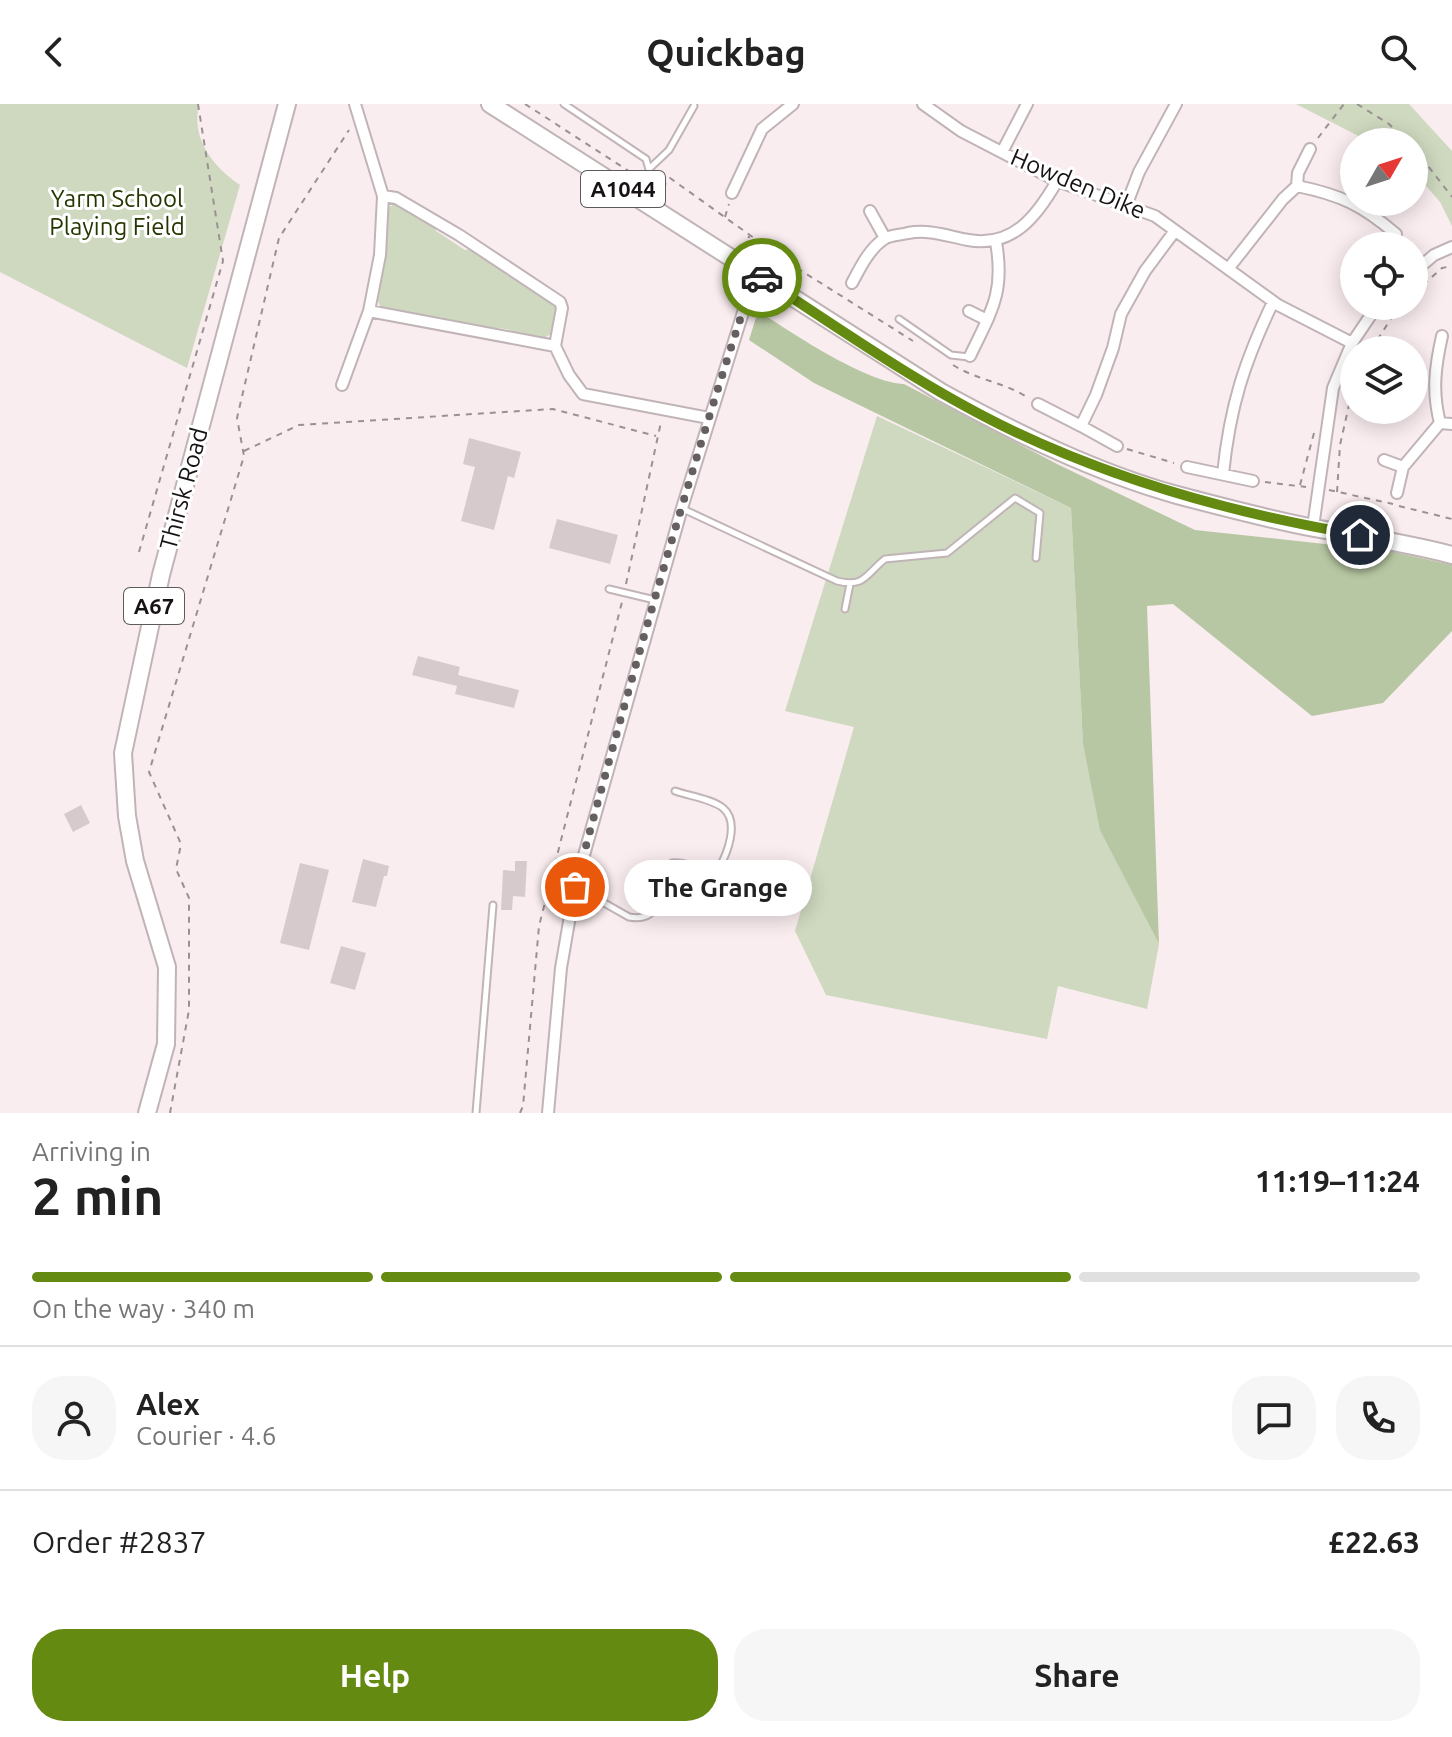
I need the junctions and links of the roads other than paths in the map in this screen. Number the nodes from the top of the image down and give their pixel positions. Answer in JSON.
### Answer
{"nodes":[{"id":1,"x":287,"y":104,"type":"edge"},
{"id":2,"x":490,"y":104,"type":"edge"},
{"id":3,"x":564,"y":104,"type":"edge"},
{"id":4,"x":793,"y":104,"type":"edge"},
{"id":5,"x":923,"y":104,"type":"edge"},
{"id":6,"x":1027,"y":104,"type":"edge"},
{"id":7,"x":1176,"y":104,"type":"edge"},
{"id":8,"x":694,"y":106,"type":"edge"},
{"id":9,"x":356,"y":110,"type":"edge"},
{"id":10,"x":1310,"y":149,"type":"road end"},
{"id":11,"x":1002,"y":152,"type":"junction"},
{"id":12,"x":650,"y":168,"type":"junction"},
{"id":13,"x":724,"y":174,"type":"dead end"},
{"id":14,"x":1057,"y":181,"type":"junction"},
{"id":15,"x":737,"y":182,"type":"junction"},
{"id":16,"x":1297,"y":186,"type":"junction"},
{"id":17,"x":732,"y":193,"type":"road end"},
{"id":18,"x":383,"y":196,"type":"junction"},
{"id":19,"x":637,"y":198,"type":"junction"},
{"id":20,"x":1126,"y":206,"type":"junction"},
{"id":21,"x":870,"y":211,"type":"dead end"},
{"id":22,"x":1174,"y":232,"type":"junction"},
{"id":23,"x":1394,"y":232,"type":"edge"},
{"id":24,"x":885,"y":238,"type":"junction"},
{"id":25,"x":996,"y":242,"type":"junction"},
{"id":26,"x":1452,"y":247,"type":"edge"},
{"id":27,"x":1428,"y":260,"type":"edge"},
{"id":28,"x":1228,"y":269,"type":"junction"},
{"id":29,"x":755,"y":274,"type":"junction"},
{"id":30,"x":852,"y":283,"type":"dead end"},
{"id":31,"x":1273,"y":302,"type":"junction"},
{"id":32,"x":369,"y":311,"type":"junction"},
{"id":33,"x":969,"y":311,"type":"dead end"},
{"id":34,"x":899,"y":319,"type":"dead end"},
{"id":35,"x":987,"y":320,"type":"junction"},
{"id":36,"x":1442,"y":336,"type":"dead end"},
{"id":37,"x":1340,"y":337,"type":"edge"},
{"id":38,"x":555,"y":346,"type":"junction"},
{"id":39,"x":970,"y":356,"type":"joint"},
{"id":40,"x":1340,"y":371,"type":"edge"},
{"id":41,"x":342,"y":385,"type":"dead end"},
{"id":42,"x":1038,"y":404,"type":"road end"},
{"id":43,"x":709,"y":418,"type":"junction"},
{"id":44,"x":1446,"y":423,"type":"edge"},
{"id":45,"x":1081,"y":426,"type":"junction"},
{"id":46,"x":1117,"y":446,"type":"road end"},
{"id":47,"x":1384,"y":460,"type":"dead end"},
{"id":48,"x":1187,"y":467,"type":"road end"},
{"id":49,"x":1403,"y":467,"type":"junction"},
{"id":50,"x":1223,"y":474,"type":"junction"},
{"id":51,"x":1253,"y":481,"type":"road end"},
{"id":52,"x":1397,"y":493,"type":"dead end"},
{"id":53,"x":682,"y":508,"type":"junction"},
{"id":54,"x":1313,"y":527,"type":"junction"},
{"id":55,"x":1452,"y":555,"type":"edge"},
{"id":56,"x":1036,"y":558,"type":"dead end"},
{"id":57,"x":850,"y":584,"type":"junction"},
{"id":58,"x":609,"y":589,"type":"dead end"},
{"id":59,"x":656,"y":600,"type":"junction"},
{"id":60,"x":845,"y":609,"type":"dead end"},
{"id":61,"x":675,"y":791,"type":"dead end"},
{"id":62,"x":575,"y":887,"type":"junction"},
{"id":63,"x":493,"y":905,"type":"dead end"},
{"id":64,"x":147,"y":1113,"type":"edge"},
{"id":65,"x":476,"y":1113,"type":"edge"},
{"id":66,"x":548,"y":1113,"type":"edge"}],
"edges":[{"from":1,"to":64,"type":"main road","name":"Thirsk Road","number":"A67"},
{"from":2,"to":19,"type":"main road","number":"A1044"},
{"from":3,"to":12,"type":"lane"},
{"from":4,"to":15,"type":"street"},
{"from":5,"to":11,"type":"street","name":"Howden Dike"},
{"from":6,"to":11,"type":"street"},
{"from":7,"to":20,"type":"street"},
{"from":8,"to":12,"type":"lane"},
{"from":9,"to":18,"type":"street"},
{"from":10,"to":16,"type":"street"},
{"from":11,"to":14,"type":"street","name":"Howden Dike"},
{"from":12,"to":19,"type":"lane"},
{"from":13,"to":15,"type":"street"},
{"from":14,"to":20,"type":"street","name":"Howden Dike"},
{"from":14,"to":25,"type":"street"},
{"from":15,"to":17,"type":"street"},
{"from":16,"to":23,"type":"street"},
{"from":16,"to":28,"type":"street"},
{"from":18,"to":32,"type":"street"},
{"from":18,"to":38,"type":"street"},
{"from":19,"to":29,"type":"main road","number":"A1044"},
{"from":20,"to":22,"type":"street","name":"Howden Dike"},
{"from":21,"to":24,"type":"street"},
{"from":22,"to":28,"type":"street","name":"Howden Dike"},
{"from":22,"to":45,"type":"street"},
{"from":24,"to":25,"type":"street"},
{"from":24,"to":30,"type":"street"},
{"from":25,"to":35,"type":"street"},
{"from":26,"to":27,"type":"street"},
{"from":28,"to":31,"type":"street","name":"Howden Dike"},
{"from":29,"to":43,"type":"street"},
{"from":29,"to":54,"type":"main road","number":"A1044"},
{"from":31,"to":37,"type":"street","name":"Howden Dike"},
{"from":31,"to":50,"type":"street"},
{"from":32,"to":38,"type":"street"},
{"from":32,"to":41,"type":"street"},
{"from":33,"to":35,"type":"street"},
{"from":34,"to":39,"type":"lane"},
{"from":35,"to":39,"type":"street"},
{"from":36,"to":44,"type":"street"},
{"from":38,"to":43,"type":"street"},
{"from":40,"to":54,"type":"street"},
{"from":42,"to":45,"type":"street"},
{"from":43,"to":53,"type":"street"},
{"from":44,"to":49,"type":"street"},
{"from":45,"to":46,"type":"street"},
{"from":47,"to":49,"type":"street"},
{"from":48,"to":50,"type":"street"},
{"from":49,"to":52,"type":"street"},
{"from":50,"to":51,"type":"street"},
{"from":53,"to":57,"type":"lane"},
{"from":53,"to":59,"type":"street"},
{"from":54,"to":55,"type":"main road","number":"A1044"},
{"from":56,"to":57,"type":"lane"},
{"from":57,"to":60,"type":"lane"},
{"from":58,"to":59,"type":"lane"},
{"from":59,"to":62,"type":"street"},
{"from":61,"to":62,"type":"lane"},
{"from":62,"to":66,"type":"street"},
{"from":63,"to":65,"type":"lane"}]}
